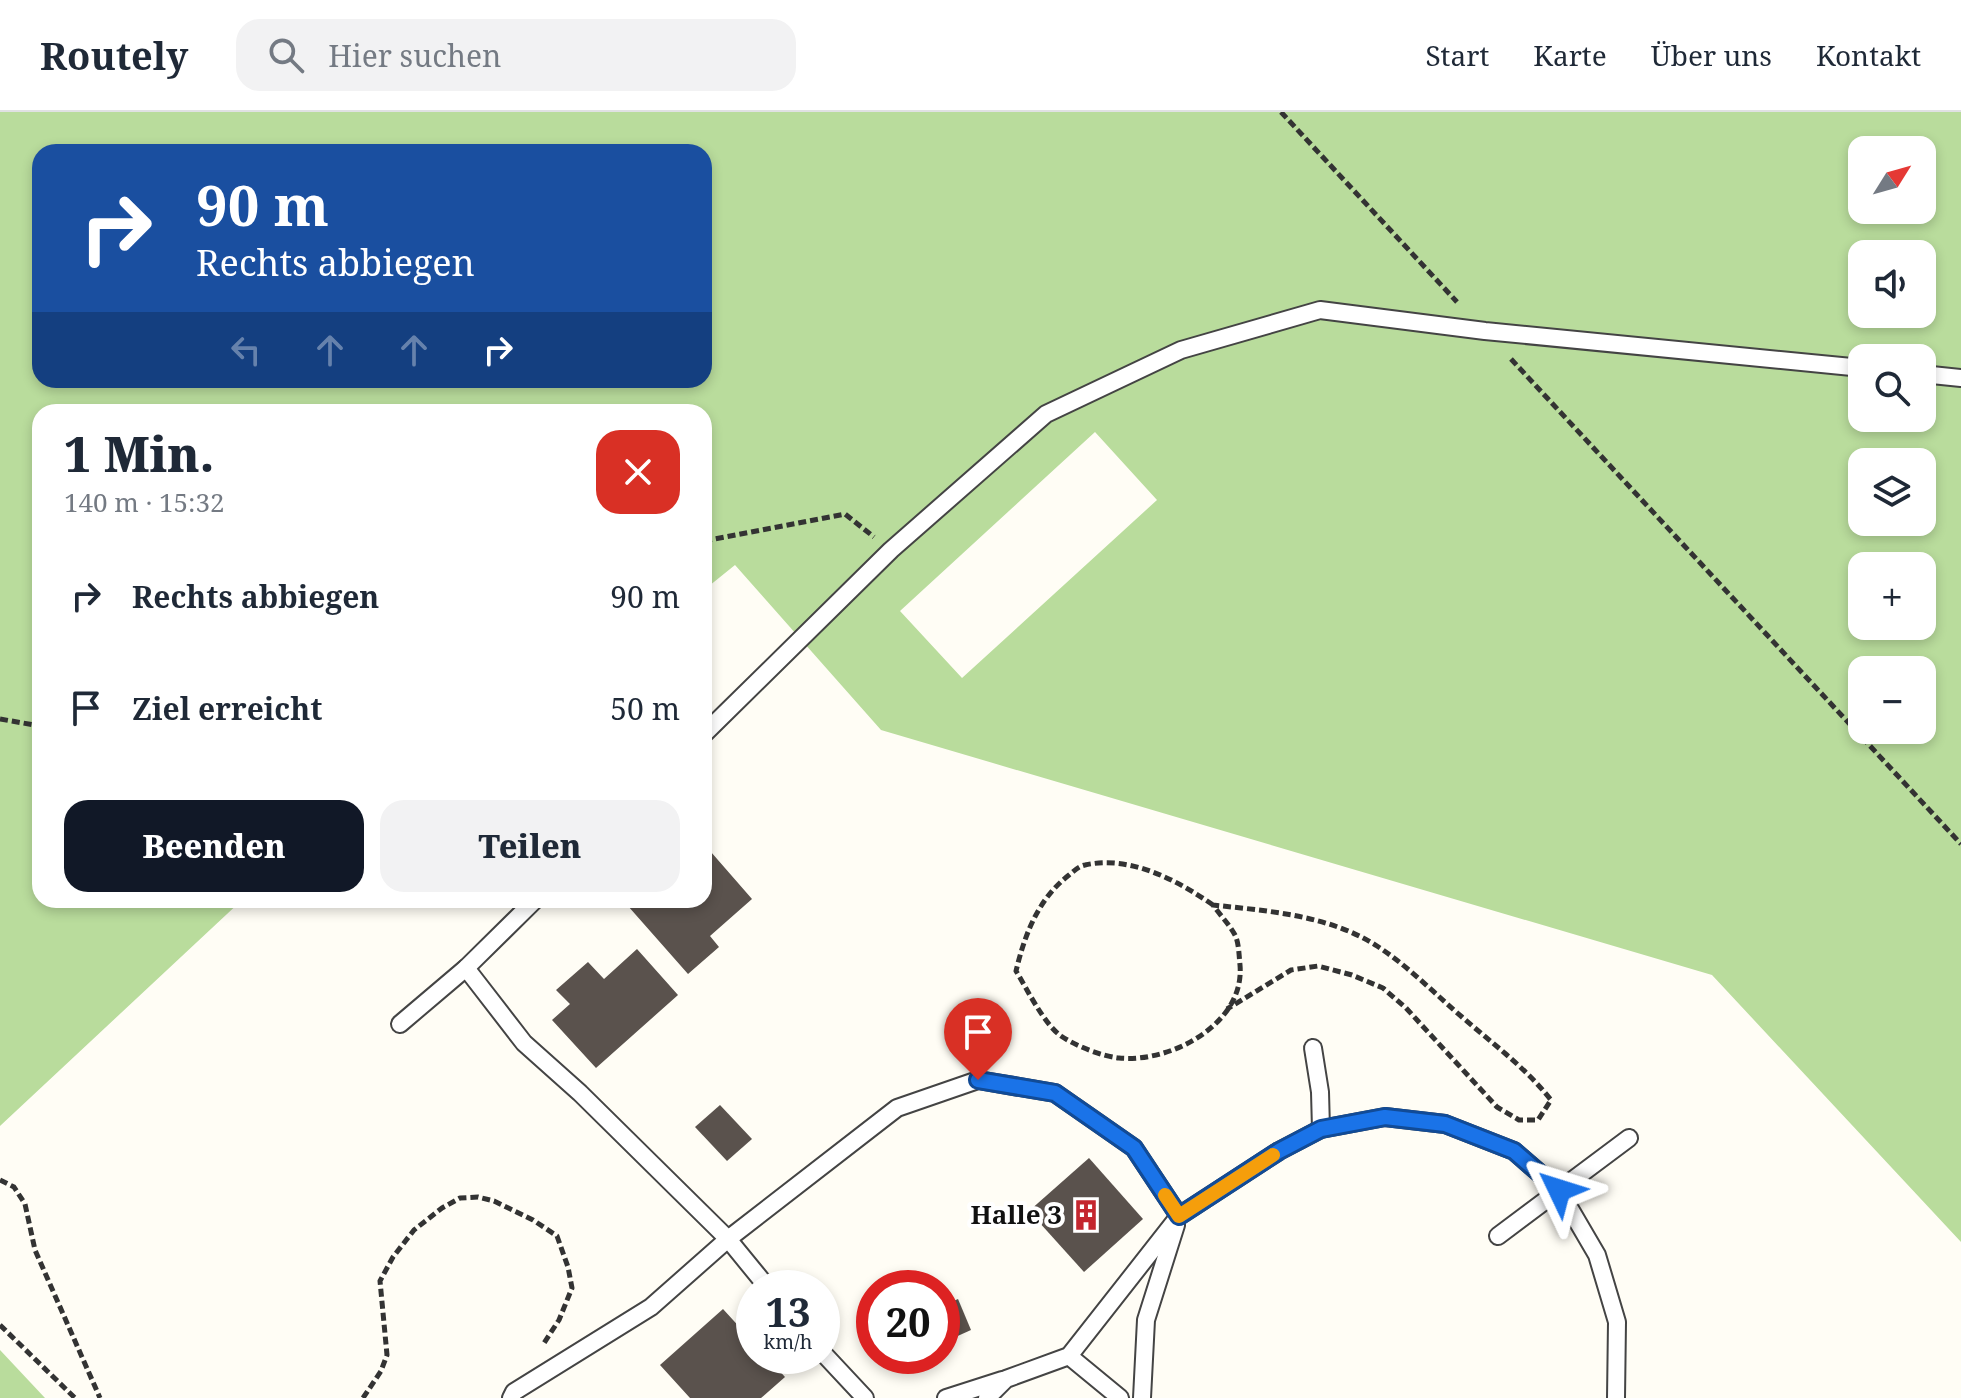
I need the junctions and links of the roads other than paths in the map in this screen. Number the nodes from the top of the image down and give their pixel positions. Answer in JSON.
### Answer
{"nodes":[{"id":1,"x":1848,"y":367,"type":"edge"},
{"id":2,"x":1936,"y":375,"type":"edge"},
{"id":3,"x":1961,"y":378,"type":"edge"},
{"id":4,"x":712,"y":726,"type":"edge"},
{"id":5,"x":527,"y":908,"type":"edge"},
{"id":6,"x":466,"y":968,"type":"junction"},
{"id":7,"x":400,"y":1024,"type":"dead end"},
{"id":8,"x":1313,"y":1048,"type":"dead end"},
{"id":9,"x":1321,"y":1129,"type":"junction"},
{"id":10,"x":1629,"y":1138,"type":"dead end"},
{"id":11,"x":1559,"y":1190,"type":"junction"},
{"id":12,"x":1179,"y":1216,"type":"junction"},
{"id":13,"x":1498,"y":1236,"type":"dead end"},
{"id":14,"x":728,"y":1239,"type":"junction"},
{"id":15,"x":753,"y":1270,"type":"edge"},
{"id":16,"x":1069,"y":1356,"type":"junction"},
{"id":17,"x":840,"y":1371,"type":"edge"},
{"id":18,"x":1006,"y":1379,"type":"junction"},
{"id":19,"x":511,"y":1398,"type":"edge"},
{"id":20,"x":865,"y":1398,"type":"edge"},
{"id":21,"x":946,"y":1398,"type":"edge"},
{"id":22,"x":987,"y":1398,"type":"edge"},
{"id":23,"x":1120,"y":1398,"type":"edge"},
{"id":24,"x":1142,"y":1398,"type":"edge"},
{"id":25,"x":1616,"y":1398,"type":"edge"}],
"edges":[{"from":1,"to":4,"type":"lane"},
{"from":2,"to":3,"type":"lane"},
{"from":5,"to":6,"type":"lane"},
{"from":6,"to":7,"type":"lane"},
{"from":6,"to":14,"type":"lane"},
{"from":8,"to":9,"type":"lane"},
{"from":9,"to":11,"type":"lane"},
{"from":9,"to":12,"type":"lane"},
{"from":10,"to":11,"type":"lane"},
{"from":11,"to":13,"type":"lane"},
{"from":11,"to":25,"type":"lane"},
{"from":12,"to":14,"type":"lane"},
{"from":12,"to":16,"type":"lane"},
{"from":12,"to":24,"type":"lane"},
{"from":14,"to":15,"type":"lane"},
{"from":14,"to":19,"type":"lane"},
{"from":16,"to":18,"type":"lane"},
{"from":16,"to":23,"type":"lane"},
{"from":17,"to":20,"type":"lane"},
{"from":18,"to":21,"type":"lane"},
{"from":18,"to":22,"type":"lane"}]}
